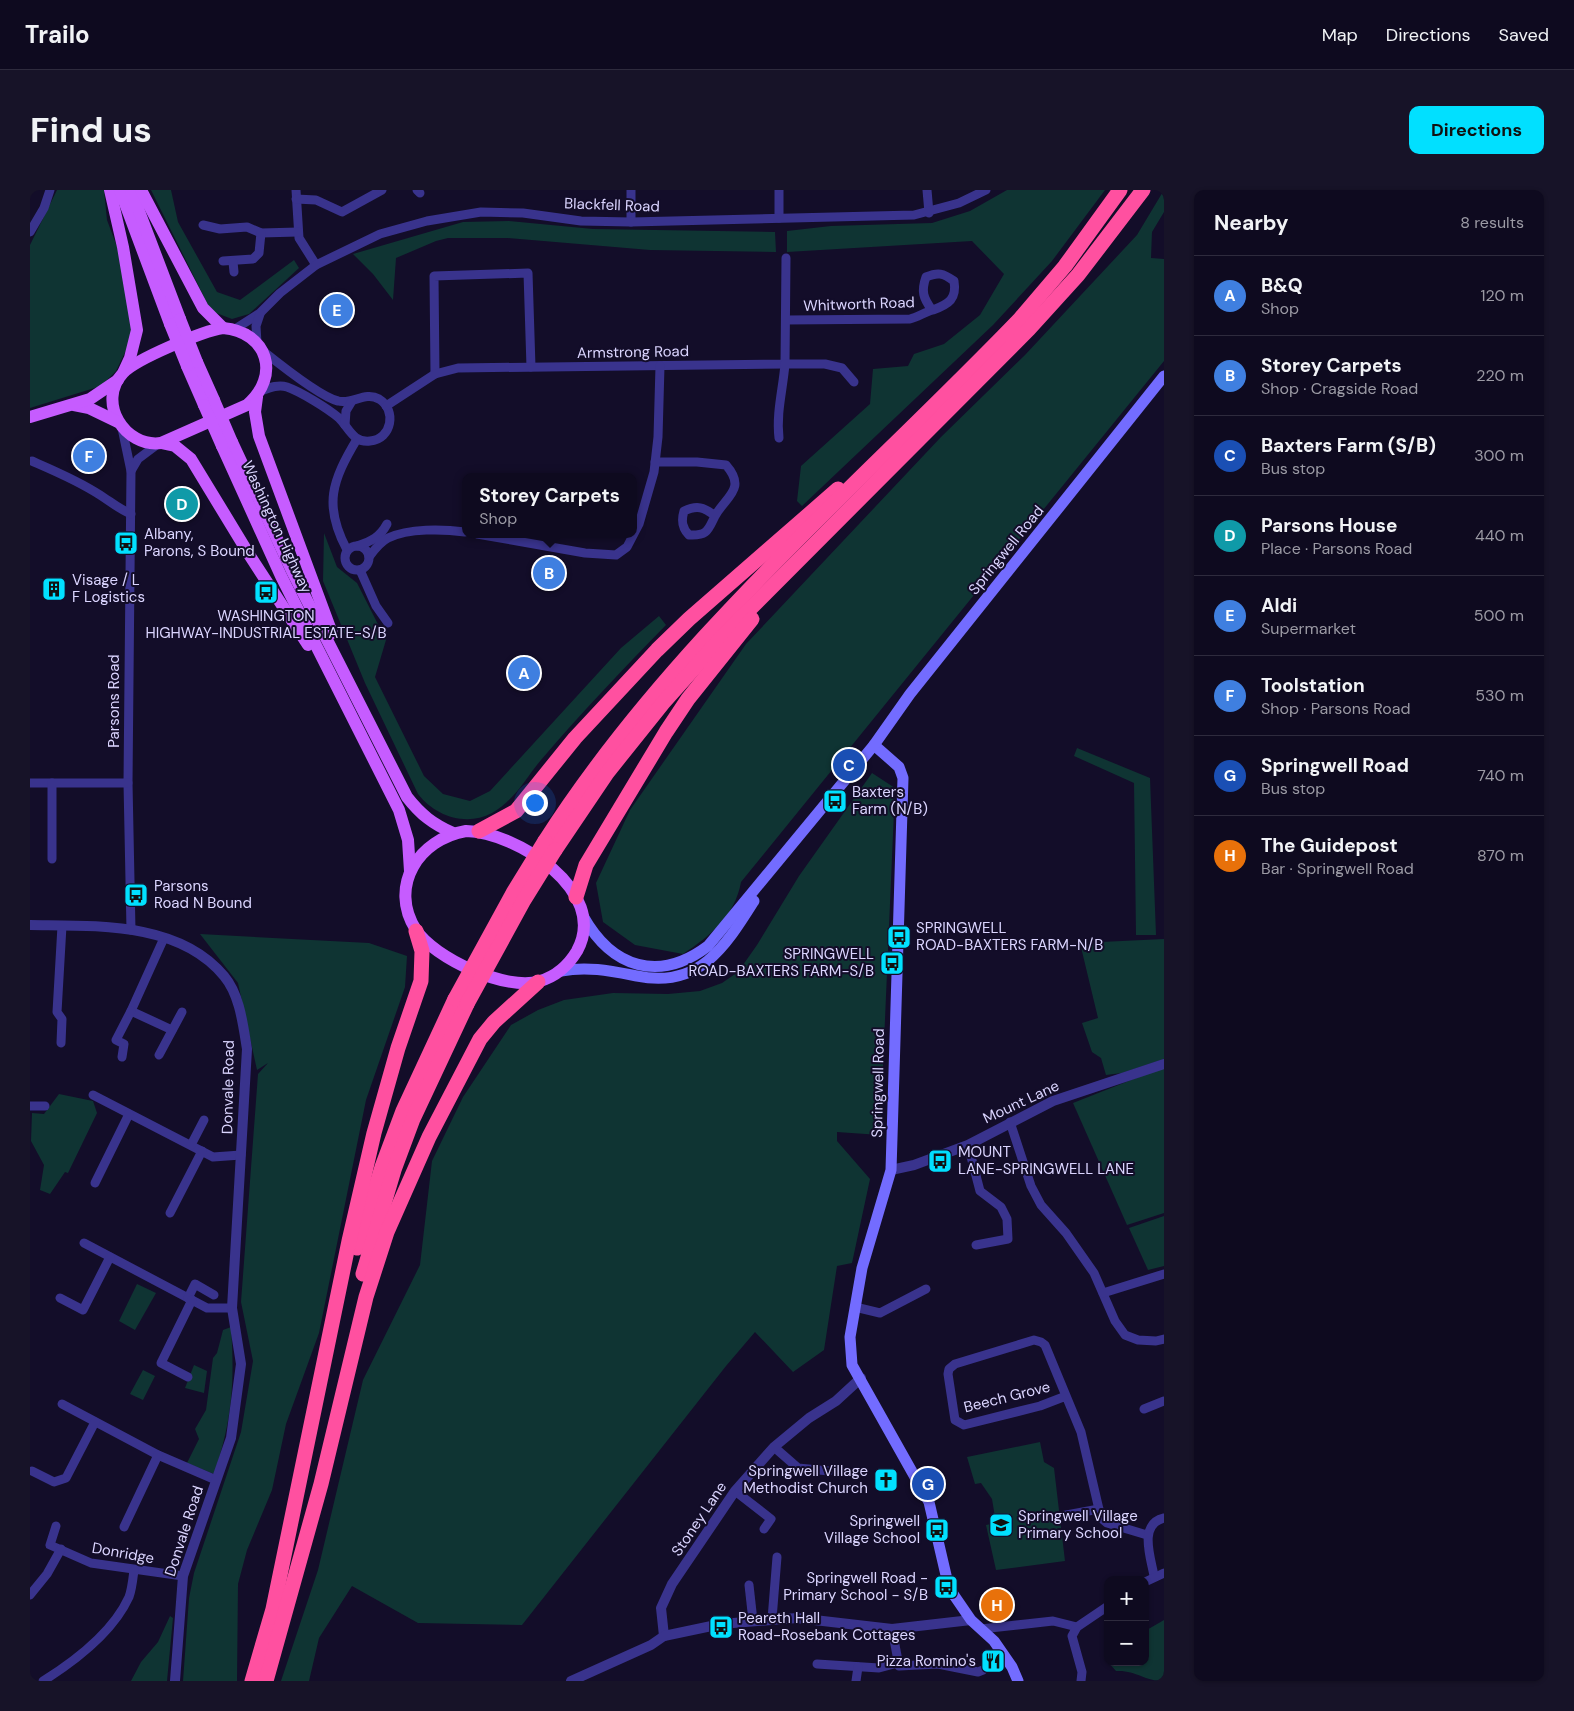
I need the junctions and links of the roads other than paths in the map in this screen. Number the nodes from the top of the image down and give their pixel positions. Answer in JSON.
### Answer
{"nodes":[{"id":1,"x":50,"y":190,"type":"edge"},
{"id":2,"x":110,"y":190,"type":"edge"},
{"id":3,"x":120,"y":190,"type":"edge"},
{"id":4,"x":131,"y":190,"type":"edge"},
{"id":5,"x":141,"y":190,"type":"edge"},
{"id":6,"x":382,"y":190,"type":"edge"},
{"id":7,"x":631,"y":190,"type":"edge"},
{"id":8,"x":779,"y":190,"type":"edge"},
{"id":9,"x":927,"y":190,"type":"edge"},
{"id":10,"x":986,"y":190,"type":"edge"},
{"id":11,"x":1120,"y":190,"type":"edge"},
{"id":12,"x":1143,"y":190,"type":"edge"},
{"id":13,"x":296,"y":194,"type":"edge"},
{"id":14,"x":929,"y":212,"type":"junction"},
{"id":15,"x":779,"y":218,"type":"junction"},
{"id":16,"x":631,"y":222,"type":"junction"},
{"id":17,"x":203,"y":224,"type":"dead end"},
{"id":18,"x":30,"y":232,"type":"edge"},
{"id":19,"x":298,"y":232,"type":"junction"},
{"id":20,"x":261,"y":233,"type":"junction"},
{"id":21,"x":786,"y":258,"type":"dead end"},
{"id":22,"x":223,"y":261,"type":"dead end"},
{"id":23,"x":233,"y":262,"type":"junction"},
{"id":24,"x":316,"y":264,"type":"junction"},
{"id":25,"x":234,"y":272,"type":"dead end"},
{"id":26,"x":932,"y":310,"type":"junction"},
{"id":27,"x":260,"y":313,"type":"junction"},
{"id":28,"x":786,"y":320,"type":"junction"},
{"id":29,"x":175,"y":321,"type":"junction"},
{"id":30,"x":229,"y":329,"type":"junction"},
{"id":31,"x":260,"y":347,"type":"junction"},
{"id":32,"x":785,"y":364,"type":"junction"},
{"id":33,"x":660,"y":366,"type":"junction"},
{"id":34,"x":531,"y":367,"type":"junction"},
{"id":35,"x":435,"y":374,"type":"junction"},
{"id":36,"x":1164,"y":376,"type":"edge"},
{"id":37,"x":120,"y":377,"type":"junction"},
{"id":38,"x":854,"y":382,"type":"dead end"},
{"id":39,"x":259,"y":394,"type":"junction"},
{"id":40,"x":352,"y":401,"type":"junction"},
{"id":41,"x":74,"y":405,"type":"junction"},
{"id":42,"x":386,"y":406,"type":"junction"},
{"id":43,"x":30,"y":416,"type":"edge"},
{"id":44,"x":120,"y":425,"type":"junction"},
{"id":45,"x":346,"y":425,"type":"junction"},
{"id":46,"x":914,"y":426,"type":"junction"},
{"id":47,"x":778,"y":438,"type":"dead end"},
{"id":48,"x":357,"y":439,"type":"junction"},
{"id":49,"x":160,"y":443,"type":"junction"},
{"id":50,"x":227,"y":444,"type":"junction"},
{"id":51,"x":32,"y":461,"type":"dead end"},
{"id":52,"x":655,"y":462,"type":"junction"},
{"id":53,"x":131,"y":471,"type":"junction"},
{"id":54,"x":131,"y":514,"type":"junction"},
{"id":55,"x":715,"y":516,"type":"dead end"},
{"id":56,"x":637,"y":528,"type":"edge"},
{"id":57,"x":462,"y":532,"type":"edge"},
{"id":58,"x":384,"y":536,"type":"junction"},
{"id":59,"x":499,"y":538,"type":"edge"},
{"id":60,"x":632,"y":538,"type":"edge"},
{"id":61,"x":816,"y":542,"type":"junction"},
{"id":62,"x":357,"y":546,"type":"junction"},
{"id":63,"x":347,"y":550,"type":"junction"},
{"id":64,"x":369,"y":557,"type":"junction"},
{"id":65,"x":360,"y":570,"type":"junction"},
{"id":66,"x":388,"y":623,"type":"dead end"},
{"id":67,"x":351,"y":686,"type":"junction"},
{"id":68,"x":338,"y":691,"type":"junction"},
{"id":69,"x":874,"y":745,"type":"junction"},
{"id":70,"x":30,"y":783,"type":"edge"},
{"id":71,"x":52,"y":783,"type":"junction"},
{"id":72,"x":128,"y":783,"type":"junction"},
{"id":73,"x":479,"y":831,"type":"junction"},
{"id":74,"x":453,"y":833,"type":"junction"},
{"id":75,"x":550,"y":845,"type":"junction"},
{"id":76,"x":52,"y":858,"type":"dead end"},
{"id":77,"x":782,"y":858,"type":"junction"},
{"id":78,"x":410,"y":873,"type":"junction"},
{"id":79,"x":576,"y":897,"type":"junction"},
{"id":80,"x":583,"y":916,"type":"junction"},
{"id":81,"x":30,"y":925,"type":"edge"},
{"id":82,"x":62,"y":926,"type":"junction"},
{"id":83,"x":131,"y":930,"type":"junction"},
{"id":84,"x":416,"y":931,"type":"junction"},
{"id":85,"x":164,"y":938,"type":"junction"},
{"id":86,"x":561,"y":971,"type":"junction"},
{"id":87,"x":538,"y":982,"type":"junction"},
{"id":88,"x":461,"y":1002,"type":"junction"},
{"id":89,"x":131,"y":1011,"type":"junction"},
{"id":90,"x":182,"y":1012,"type":"dead end"},
{"id":91,"x":172,"y":1030,"type":"junction"},
{"id":92,"x":61,"y":1044,"type":"dead end"},
{"id":93,"x":160,"y":1055,"type":"dead end"},
{"id":94,"x":122,"y":1057,"type":"dead end"},
{"id":95,"x":1164,"y":1064,"type":"edge"},
{"id":96,"x":93,"y":1095,"type":"dead end"},
{"id":97,"x":30,"y":1106,"type":"edge"},
{"id":98,"x":45,"y":1106,"type":"dead end"},
{"id":99,"x":129,"y":1114,"type":"junction"},
{"id":100,"x":204,"y":1120,"type":"dead end"},
{"id":101,"x":1010,"y":1122,"type":"junction"},
{"id":102,"x":191,"y":1145,"type":"junction"},
{"id":103,"x":968,"y":1145,"type":"junction"},
{"id":104,"x":202,"y":1151,"type":"junction"},
{"id":105,"x":241,"y":1156,"type":"junction"},
{"id":106,"x":892,"y":1170,"type":"junction"},
{"id":107,"x":96,"y":1183,"type":"dead end"},
{"id":108,"x":170,"y":1213,"type":"dead end"},
{"id":109,"x":84,"y":1243,"type":"dead end"},
{"id":110,"x":976,"y":1245,"type":"dead end"},
{"id":111,"x":110,"y":1257,"type":"junction"},
{"id":112,"x":1164,"y":1274,"type":"edge"},
{"id":113,"x":926,"y":1289,"type":"dead end"},
{"id":114,"x":1103,"y":1293,"type":"junction"},
{"id":115,"x":214,"y":1294,"type":"dead end"},
{"id":116,"x":60,"y":1298,"type":"dead end"},
{"id":117,"x":190,"y":1299,"type":"junction"},
{"id":118,"x":232,"y":1308,"type":"junction"},
{"id":119,"x":855,"y":1308,"type":"junction"},
{"id":120,"x":1164,"y":1339,"type":"edge"},
{"id":121,"x":188,"y":1377,"type":"dead end"},
{"id":122,"x":861,"y":1378,"type":"junction"},
{"id":123,"x":320,"y":1382,"type":"junction"},
{"id":124,"x":1066,"y":1396,"type":"junction"},
{"id":125,"x":1164,"y":1401,"type":"edge"},
{"id":126,"x":62,"y":1404,"type":"dead end"},
{"id":127,"x":1144,"y":1409,"type":"dead end"},
{"id":128,"x":95,"y":1422,"type":"junction"},
{"id":129,"x":774,"y":1447,"type":"junction"},
{"id":130,"x":158,"y":1455,"type":"junction"},
{"id":131,"x":32,"y":1471,"type":"dead end"},
{"id":132,"x":829,"y":1471,"type":"dead end"},
{"id":133,"x":216,"y":1480,"type":"junction"},
{"id":134,"x":321,"y":1484,"type":"junction"},
{"id":135,"x":735,"y":1491,"type":"junction"},
{"id":136,"x":1099,"y":1509,"type":"junction"},
{"id":137,"x":1061,"y":1516,"type":"dead end"},
{"id":138,"x":1164,"y":1518,"type":"edge"},
{"id":139,"x":56,"y":1526,"type":"dead end"},
{"id":140,"x":124,"y":1527,"type":"dead end"},
{"id":141,"x":764,"y":1528,"type":"dead end"},
{"id":142,"x":1147,"y":1535,"type":"junction"},
{"id":143,"x":61,"y":1549,"type":"junction"},
{"id":144,"x":777,"y":1556,"type":"dead end"},
{"id":145,"x":134,"y":1570,"type":"junction"},
{"id":146,"x":1164,"y":1573,"type":"edge"},
{"id":147,"x":183,"y":1576,"type":"junction"},
{"id":148,"x":1154,"y":1576,"type":"junction"},
{"id":149,"x":1149,"y":1579,"type":"edge"},
{"id":150,"x":749,"y":1585,"type":"dead end"},
{"id":151,"x":30,"y":1595,"type":"edge"},
{"id":152,"x":1104,"y":1609,"type":"edge"},
{"id":153,"x":772,"y":1619,"type":"junction"},
{"id":154,"x":971,"y":1620,"type":"junction"},
{"id":155,"x":753,"y":1621,"type":"junction"},
{"id":156,"x":1077,"y":1627,"type":"junction"},
{"id":157,"x":892,"y":1630,"type":"junction"},
{"id":158,"x":981,"y":1630,"type":"junction"},
{"id":159,"x":664,"y":1636,"type":"junction"},
{"id":160,"x":817,"y":1664,"type":"dead end"},
{"id":161,"x":894,"y":1664,"type":"dead end"},
{"id":162,"x":858,"y":1667,"type":"junction"},
{"id":163,"x":983,"y":1670,"type":"dead end"},
{"id":164,"x":43,"y":1681,"type":"edge"},
{"id":165,"x":175,"y":1681,"type":"edge"},
{"id":166,"x":252,"y":1681,"type":"edge"},
{"id":167,"x":266,"y":1681,"type":"edge"},
{"id":168,"x":571,"y":1681,"type":"edge"},
{"id":169,"x":856,"y":1681,"type":"edge"},
{"id":170,"x":1018,"y":1681,"type":"edge"},
{"id":171,"x":1081,"y":1681,"type":"edge"}],
"edges":[{"from":1,"to":18,"type":"street"},
{"from":2,"to":37,"type":"main road"},
{"from":3,"to":29,"type":"main road","name":"Washington Highway"},
{"from":4,"to":29,"type":"main road","name":"Washington Highway"},
{"from":5,"to":30,"type":"main road"},
{"from":6,"to":13,"type":"street"},
{"from":7,"to":16,"type":"street"},
{"from":8,"to":15,"type":"street"},
{"from":9,"to":14,"type":"street"},
{"from":10,"to":14,"type":"street","name":"Blackfell Road"},
{"from":11,"to":46,"type":"highway"},
{"from":12,"to":61,"type":"highway"},
{"from":13,"to":19,"type":"street"},
{"from":14,"to":15,"type":"street","name":"Blackfell Road"},
{"from":15,"to":16,"type":"street","name":"Blackfell Road"},
{"from":16,"to":24,"type":"street","name":"Blackfell Road"},
{"from":17,"to":20,"type":"street"},
{"from":19,"to":20,"type":"street"},
{"from":19,"to":24,"type":"street"},
{"from":20,"to":23,"type":"street"},
{"from":21,"to":28,"type":"street"},
{"from":22,"to":23,"type":"street"},
{"from":23,"to":25,"type":"street"},
{"from":24,"to":27,"type":"street","name":"Blackfell Road"},
{"from":26,"to":26,"type":"street","name":"Whitworth Road"},
{"from":26,"to":28,"type":"street","name":"Whitworth Road"},
{"from":27,"to":30,"type":"street","name":"Blackfell Road"},
{"from":27,"to":31,"type":"street"},
{"from":28,"to":32,"type":"street"},
{"from":29,"to":50,"type":"main road","name":"Washington Highway","bridge":true},
{"from":30,"to":31,"type":"main road"},
{"from":30,"to":37,"type":"main road"},
{"from":31,"to":39,"type":"main road"},
{"from":31,"to":40,"type":"street"},
{"from":32,"to":33,"type":"street","name":"Armstrong Road"},
{"from":32,"to":38,"type":"street","name":"Armstrong Road"},
{"from":32,"to":47,"type":"street"},
{"from":33,"to":34,"type":"street","name":"Armstrong Road"},
{"from":33,"to":52,"type":"street"},
{"from":34,"to":35,"type":"street","name":"Armstrong Road"},
{"from":34,"to":35,"type":"street"},
{"from":35,"to":42,"type":"street","name":"Armstrong Road"},
{"from":36,"to":69,"type":"main road","name":"Springwell Road"},
{"from":37,"to":41,"type":"main road"},
{"from":37,"to":44,"type":"main road"},
{"from":39,"to":45,"type":"street"},
{"from":39,"to":49,"type":"main road"},
{"from":39,"to":67,"type":"main road"},
{"from":40,"to":42,"type":"street"},
{"from":40,"to":45,"type":"street"},
{"from":41,"to":43,"type":"main road"},
{"from":41,"to":44,"type":"main road"},
{"from":42,"to":48,"type":"street"},
{"from":44,"to":49,"type":"main road"},
{"from":44,"to":53,"type":"street","name":"Parsons Road"},
{"from":45,"to":48,"type":"street"},
{"from":46,"to":73,"type":"highway"},
{"from":46,"to":75,"type":"highway"},
{"from":48,"to":63,"type":"street"},
{"from":49,"to":53,"type":"street"},
{"from":49,"to":68,"type":"main road"},
{"from":50,"to":67,"type":"main road","name":"Washington Highway"},
{"from":50,"to":68,"type":"main road","name":"Washington Highway"},
{"from":51,"to":54,"type":"street"},
{"from":52,"to":55,"type":"street"},
{"from":52,"to":56,"type":"street"},
{"from":53,"to":54,"type":"street","name":"Parsons Road"},
{"from":54,"to":72,"type":"street","name":"Parsons Road"},
{"from":57,"to":58,"type":"street"},
{"from":58,"to":62,"type":"street"},
{"from":58,"to":64,"type":"street"},
{"from":59,"to":60,"type":"street"},
{"from":61,"to":75,"type":"highway"},
{"from":61,"to":79,"type":"highway"},
{"from":62,"to":63,"type":"street"},
{"from":62,"to":64,"type":"street"},
{"from":63,"to":65,"type":"street"},
{"from":64,"to":65,"type":"street"},
{"from":65,"to":66,"type":"street"},
{"from":67,"to":74,"type":"main road","name":"Washington Highway"},
{"from":68,"to":78,"type":"main road","name":"Washington Highway"},
{"from":69,"to":77,"type":"main road","name":"Springwell Road"},
{"from":69,"to":106,"type":"main road","name":"Springwell Road"},
{"from":70,"to":71,"type":"street"},
{"from":71,"to":72,"type":"street"},
{"from":71,"to":76,"type":"street"},
{"from":72,"to":83,"type":"street","name":"Parsons Road"},
{"from":73,"to":74,"type":"main road"},
{"from":73,"to":79,"type":"main road"},
{"from":74,"to":78,"type":"main road"},
{"from":75,"to":88,"type":"highway","bridge":true},
{"from":77,"to":80,"type":"main road","name":"Springwell Road"},
{"from":77,"to":86,"type":"main road","name":"Springwell Road"},
{"from":78,"to":84,"type":"main road"},
{"from":79,"to":80,"type":"main road"},
{"from":80,"to":86,"type":"main road"},
{"from":81,"to":82,"type":"street","name":"Donvale Road"},
{"from":82,"to":83,"type":"street","name":"Donvale Road"},
{"from":82,"to":92,"type":"street"},
{"from":83,"to":85,"type":"street","name":"Donvale Road"},
{"from":84,"to":87,"type":"main road"},
{"from":84,"to":123,"type":"highway"},
{"from":85,"to":89,"type":"street"},
{"from":85,"to":105,"type":"street","name":"Donvale Road"},
{"from":86,"to":87,"type":"main road"},
{"from":87,"to":134,"type":"highway"},
{"from":88,"to":123,"type":"highway"},
{"from":88,"to":134,"type":"highway"},
{"from":89,"to":91,"type":"street"},
{"from":89,"to":94,"type":"street"},
{"from":90,"to":91,"type":"street"},
{"from":91,"to":93,"type":"street"},
{"from":95,"to":101,"type":"street","name":"Mount Lane"},
{"from":96,"to":99,"type":"street","name":"Donvale Road"},
{"from":97,"to":98,"type":"street"},
{"from":99,"to":102,"type":"street","name":"Donvale Road"},
{"from":99,"to":107,"type":"street"},
{"from":100,"to":102,"type":"street"},
{"from":101,"to":103,"type":"street","name":"Mount Lane"},
{"from":101,"to":114,"type":"street"},
{"from":102,"to":104,"type":"street","name":"Donvale Road"},
{"from":103,"to":106,"type":"street","name":"Mount Lane"},
{"from":103,"to":110,"type":"street"},
{"from":104,"to":105,"type":"street","name":"Donvale Road"},
{"from":104,"to":108,"type":"street"},
{"from":105,"to":118,"type":"street","name":"Donvale Road"},
{"from":106,"to":119,"type":"main road","name":"Springwell Road"},
{"from":109,"to":111,"type":"street"},
{"from":111,"to":116,"type":"street"},
{"from":111,"to":117,"type":"street"},
{"from":112,"to":114,"type":"street"},
{"from":113,"to":119,"type":"street"},
{"from":114,"to":120,"type":"street"},
{"from":115,"to":117,"type":"street"},
{"from":117,"to":118,"type":"street"},
{"from":117,"to":121,"type":"street"},
{"from":118,"to":133,"type":"street","name":"Donvale Road"},
{"from":119,"to":122,"type":"main road","name":"Springwell Road"},
{"from":122,"to":129,"type":"street","name":"Stoney Lane"},
{"from":122,"to":154,"type":"main road","name":"Springwell Road"},
{"from":123,"to":166,"type":"highway"},
{"from":124,"to":124,"type":"street","name":"Beech Grove"},
{"from":124,"to":136,"type":"street","name":"Beech Grove"},
{"from":125,"to":127,"type":"street"},
{"from":126,"to":128,"type":"street","name":"Donvale Road"},
{"from":128,"to":130,"type":"street","name":"Donvale Road"},
{"from":128,"to":131,"type":"street"},
{"from":129,"to":132,"type":"street"},
{"from":129,"to":135,"type":"street","name":"Stoney Lane"},
{"from":130,"to":133,"type":"street","name":"Donvale Road"},
{"from":130,"to":140,"type":"street"},
{"from":133,"to":147,"type":"street","name":"Donvale Road"},
{"from":134,"to":167,"type":"highway"},
{"from":135,"to":141,"type":"street"},
{"from":135,"to":159,"type":"street","name":"Stoney Lane"},
{"from":136,"to":137,"type":"street"},
{"from":136,"to":142,"type":"street"},
{"from":138,"to":142,"type":"street"},
{"from":139,"to":143,"type":"street"},
{"from":142,"to":148,"type":"street"},
{"from":143,"to":145,"type":"street","name":"Donridge"},
{"from":143,"to":151,"type":"street"},
{"from":144,"to":153,"type":"street"},
{"from":145,"to":147,"type":"street","name":"Donridge"},
{"from":145,"to":164,"type":"street"},
{"from":146,"to":148,"type":"street"},
{"from":147,"to":165,"type":"street","name":"Donvale Road"},
{"from":148,"to":149,"type":"street"},
{"from":150,"to":155,"type":"street"},
{"from":152,"to":156,"type":"street"},
{"from":153,"to":155,"type":"street"},
{"from":153,"to":157,"type":"street"},
{"from":154,"to":157,"type":"street"},
{"from":154,"to":158,"type":"main road","name":"Springwell Road"},
{"from":155,"to":159,"type":"street"},
{"from":156,"to":158,"type":"street"},
{"from":156,"to":171,"type":"street"},
{"from":157,"to":163,"type":"street"},
{"from":158,"to":170,"type":"main road","name":"Springwell Road"},
{"from":159,"to":168,"type":"street"},
{"from":160,"to":162,"type":"street"},
{"from":161,"to":162,"type":"street"},
{"from":162,"to":169,"type":"street"}]}
